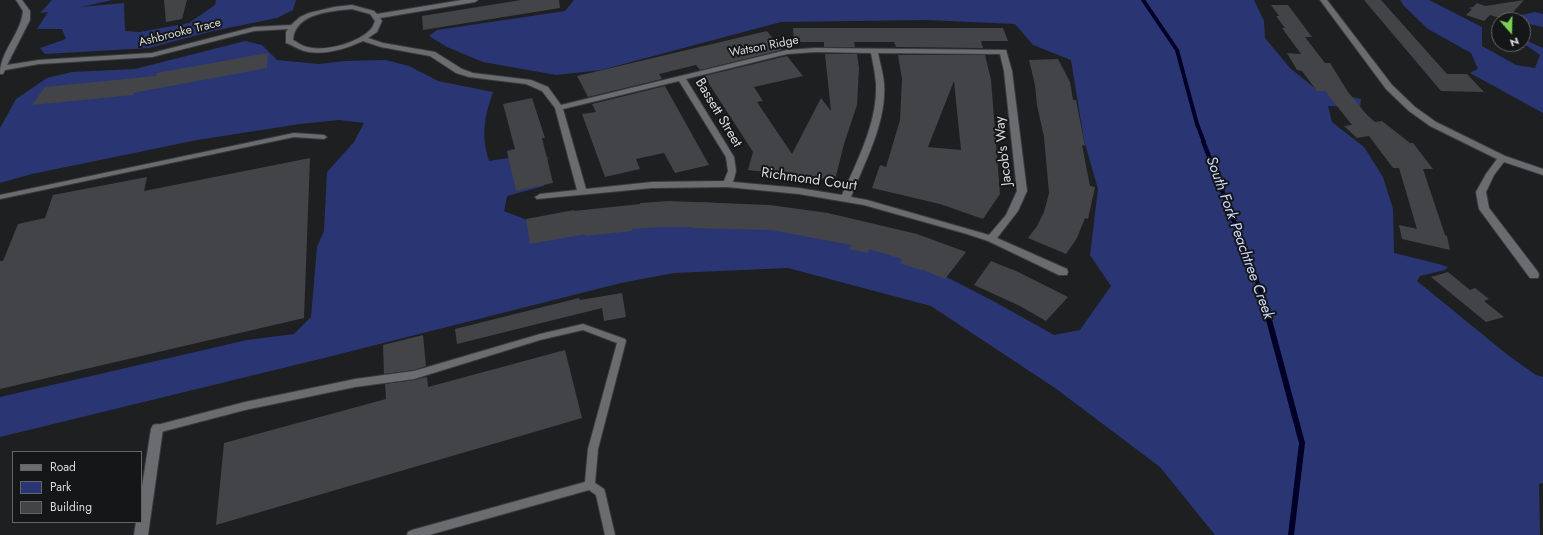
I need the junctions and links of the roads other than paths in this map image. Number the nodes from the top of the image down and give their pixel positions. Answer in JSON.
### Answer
{"nodes":[{"id":1,"x":19,"y":0,"type":"edge"},
{"id":2,"x":475,"y":0,"type":"edge"},
{"id":3,"x":1323,"y":0,"type":"edge"},
{"id":4,"x":455,"y":2,"type":"edge"},
{"id":5,"x":378,"y":16,"type":"junction"},
{"id":6,"x":292,"y":27,"type":"junction"},
{"id":7,"x":364,"y":39,"type":"junction"},
{"id":8,"x":874,"y":50,"type":"junction"},
{"id":9,"x":1003,"y":52,"type":"joint"},
{"id":10,"x":1,"y":70,"type":"edge"},
{"id":11,"x":681,"y":78,"type":"junction"},
{"id":12,"x":559,"y":108,"type":"junction"},
{"id":13,"x":324,"y":137,"type":"dead end"},
{"id":14,"x":1502,"y":158,"type":"junction"},
{"id":15,"x":1543,"y":172,"type":"edge"},
{"id":16,"x":728,"y":184,"type":"junction"},
{"id":17,"x":582,"y":192,"type":"junction"},
{"id":18,"x":0,"y":196,"type":"edge"},
{"id":19,"x":540,"y":197,"type":"dead end"},
{"id":20,"x":845,"y":199,"type":"junction"},
{"id":21,"x":991,"y":239,"type":"junction"},
{"id":22,"x":1062,"y":272,"type":"dead end"},
{"id":23,"x":1534,"y":275,"type":"dead end"},
{"id":24,"x":157,"y":429,"type":"joint"},
{"id":25,"x":590,"y":485,"type":"junction"},
{"id":26,"x":141,"y":535,"type":"edge"},
{"id":27,"x":412,"y":535,"type":"edge"},
{"id":28,"x":610,"y":535,"type":"edge"}],
"edges":[{"from":1,"to":10,"type":"street"},
{"from":2,"to":4,"type":"street"},
{"from":3,"to":14,"type":"street"},
{"from":4,"to":5,"type":"street"},
{"from":5,"to":6,"type":"street"},
{"from":5,"to":7,"type":"street"},
{"from":6,"to":7,"type":"street"},
{"from":6,"to":10,"type":"street","name":"Ashbrooke Trace"},
{"from":7,"to":12,"type":"street"},
{"from":8,"to":9,"type":"street","name":"Watson Ridge"},
{"from":8,"to":11,"type":"street","name":"Watson Ridge"},
{"from":8,"to":20,"type":"street"},
{"from":9,"to":21,"type":"street","name":"Jacob's Way"},
{"from":11,"to":12,"type":"street","name":"Watson Ridge"},
{"from":11,"to":16,"type":"street","name":"Bassett Street"},
{"from":12,"to":17,"type":"street"},
{"from":13,"to":18,"type":"lane"},
{"from":14,"to":15,"type":"street"},
{"from":14,"to":23,"type":"street"},
{"from":16,"to":17,"type":"street","name":"Richmond Court"},
{"from":16,"to":20,"type":"street","name":"Richmond Court"},
{"from":17,"to":19,"type":"street","name":"Richmond Court"},
{"from":20,"to":21,"type":"street","name":"Richmond Court"},
{"from":21,"to":22,"type":"street","name":"Richmond Court"},
{"from":24,"to":25,"type":"lane"},
{"from":24,"to":26,"type":"street"},
{"from":25,"to":27,"type":"lane"},
{"from":25,"to":28,"type":"lane"}]}
